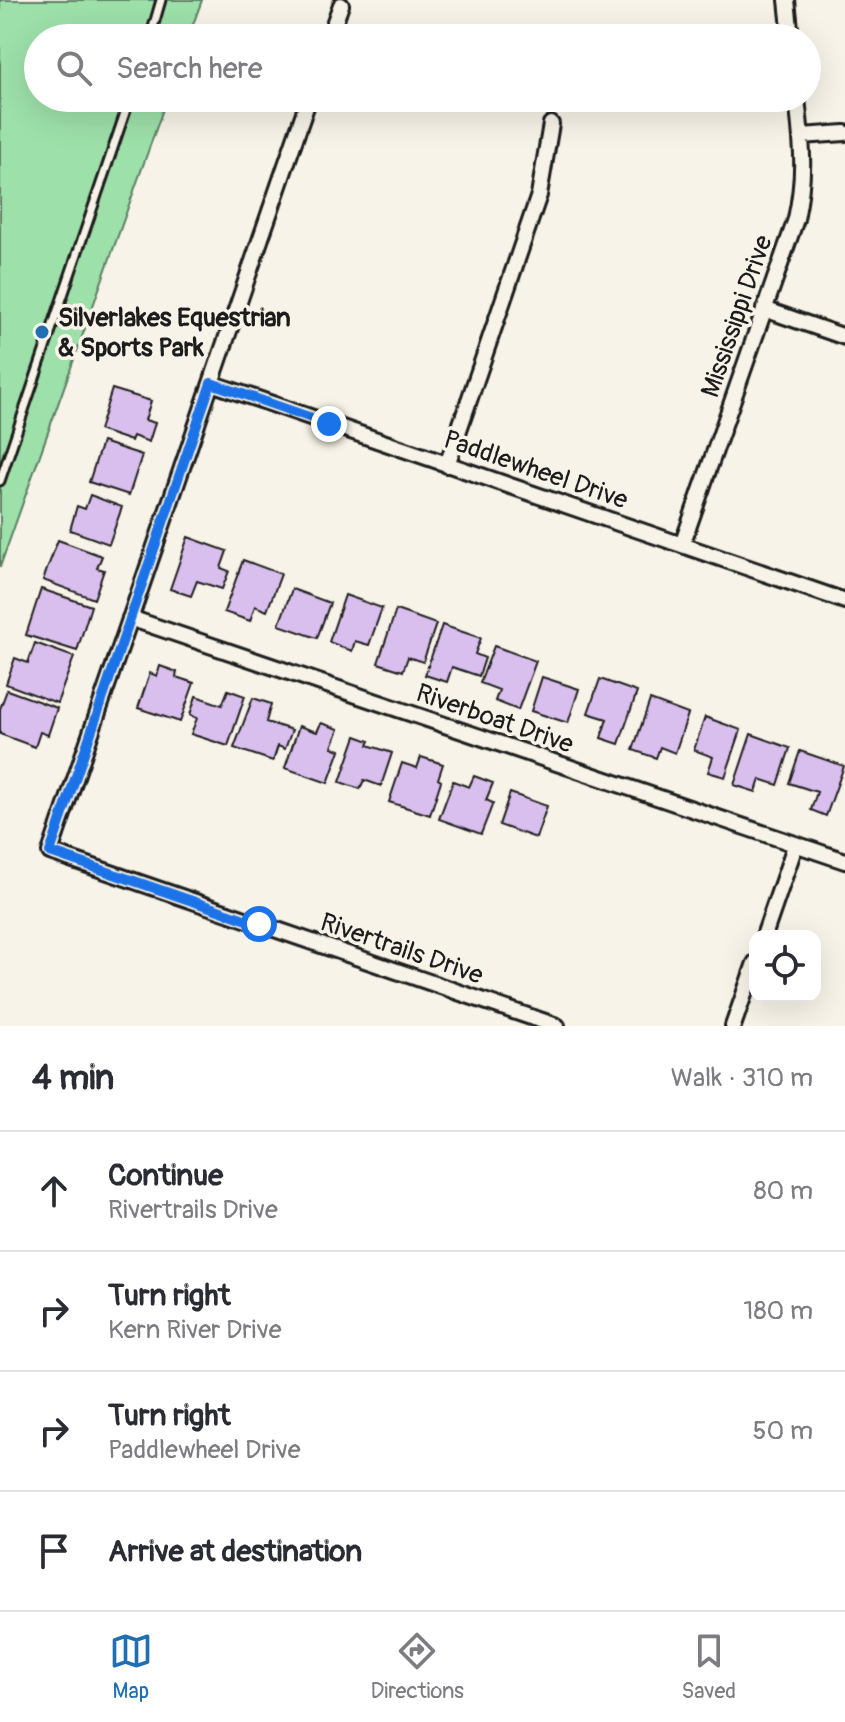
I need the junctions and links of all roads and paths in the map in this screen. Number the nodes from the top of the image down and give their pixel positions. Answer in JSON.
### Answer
{"nodes":[{"id":1,"x":161,"y":0,"type":"edge"},
{"id":2,"x":787,"y":0,"type":"edge"},
{"id":3,"x":341,"y":5,"type":"dead end"},
{"id":4,"x":154,"y":24,"type":"edge"},
{"id":5,"x":334,"y":24,"type":"edge"},
{"id":6,"x":790,"y":24,"type":"edge"},
{"id":7,"x":125,"y":112,"type":"edge"},
{"id":8,"x":304,"y":112,"type":"edge"},
{"id":9,"x":798,"y":112,"type":"edge"},
{"id":10,"x":551,"y":124,"type":"dead end"},
{"id":11,"x":845,"y":133,"type":"edge"},
{"id":12,"x":801,"y":136,"type":"junction"},
{"id":13,"x":764,"y":309,"type":"junction"},
{"id":14,"x":845,"y":337,"type":"edge"},
{"id":15,"x":211,"y":383,"type":"junction"},
{"id":16,"x":447,"y":465,"type":"junction"},
{"id":17,"x":0,"y":481,"type":"edge"},
{"id":18,"x":682,"y":545,"type":"junction"},
{"id":19,"x":845,"y":601,"type":"edge"},
{"id":20,"x":130,"y":618,"type":"junction"},
{"id":21,"x":795,"y":846,"type":"junction"},
{"id":22,"x":845,"y":861,"type":"edge"},
{"id":23,"x":766,"y":930,"type":"edge"},
{"id":24,"x":749,"y":980,"type":"edge"},
{"id":25,"x":557,"y":1026,"type":"edge"},
{"id":26,"x":733,"y":1026,"type":"edge"}],
"edges":[{"from":1,"to":4,"type":"lane"},
{"from":2,"to":6,"type":"street"},
{"from":3,"to":5,"type":"street"},
{"from":7,"to":17,"type":"lane"},
{"from":8,"to":15,"type":"street"},
{"from":9,"to":12,"type":"street","name":"Mississippi Drive"},
{"from":10,"to":16,"type":"street"},
{"from":11,"to":12,"type":"street"},
{"from":12,"to":13,"type":"street","name":"Mississippi Drive"},
{"from":13,"to":14,"type":"street"},
{"from":13,"to":18,"type":"street","name":"Mississippi Drive"},
{"from":15,"to":16,"type":"street","name":"Paddlewheel Drive"},
{"from":15,"to":20,"type":"street"},
{"from":16,"to":18,"type":"street","name":"Paddlewheel Drive"},
{"from":18,"to":19,"type":"street","name":"Paddlewheel Drive"},
{"from":20,"to":21,"type":"street","name":"Riverboat Drive"},
{"from":20,"to":25,"type":"street","name":"Rivertrails Drive"},
{"from":21,"to":22,"type":"street","name":"Riverboat Drive"},
{"from":21,"to":23,"type":"street"},
{"from":24,"to":26,"type":"street"}]}
